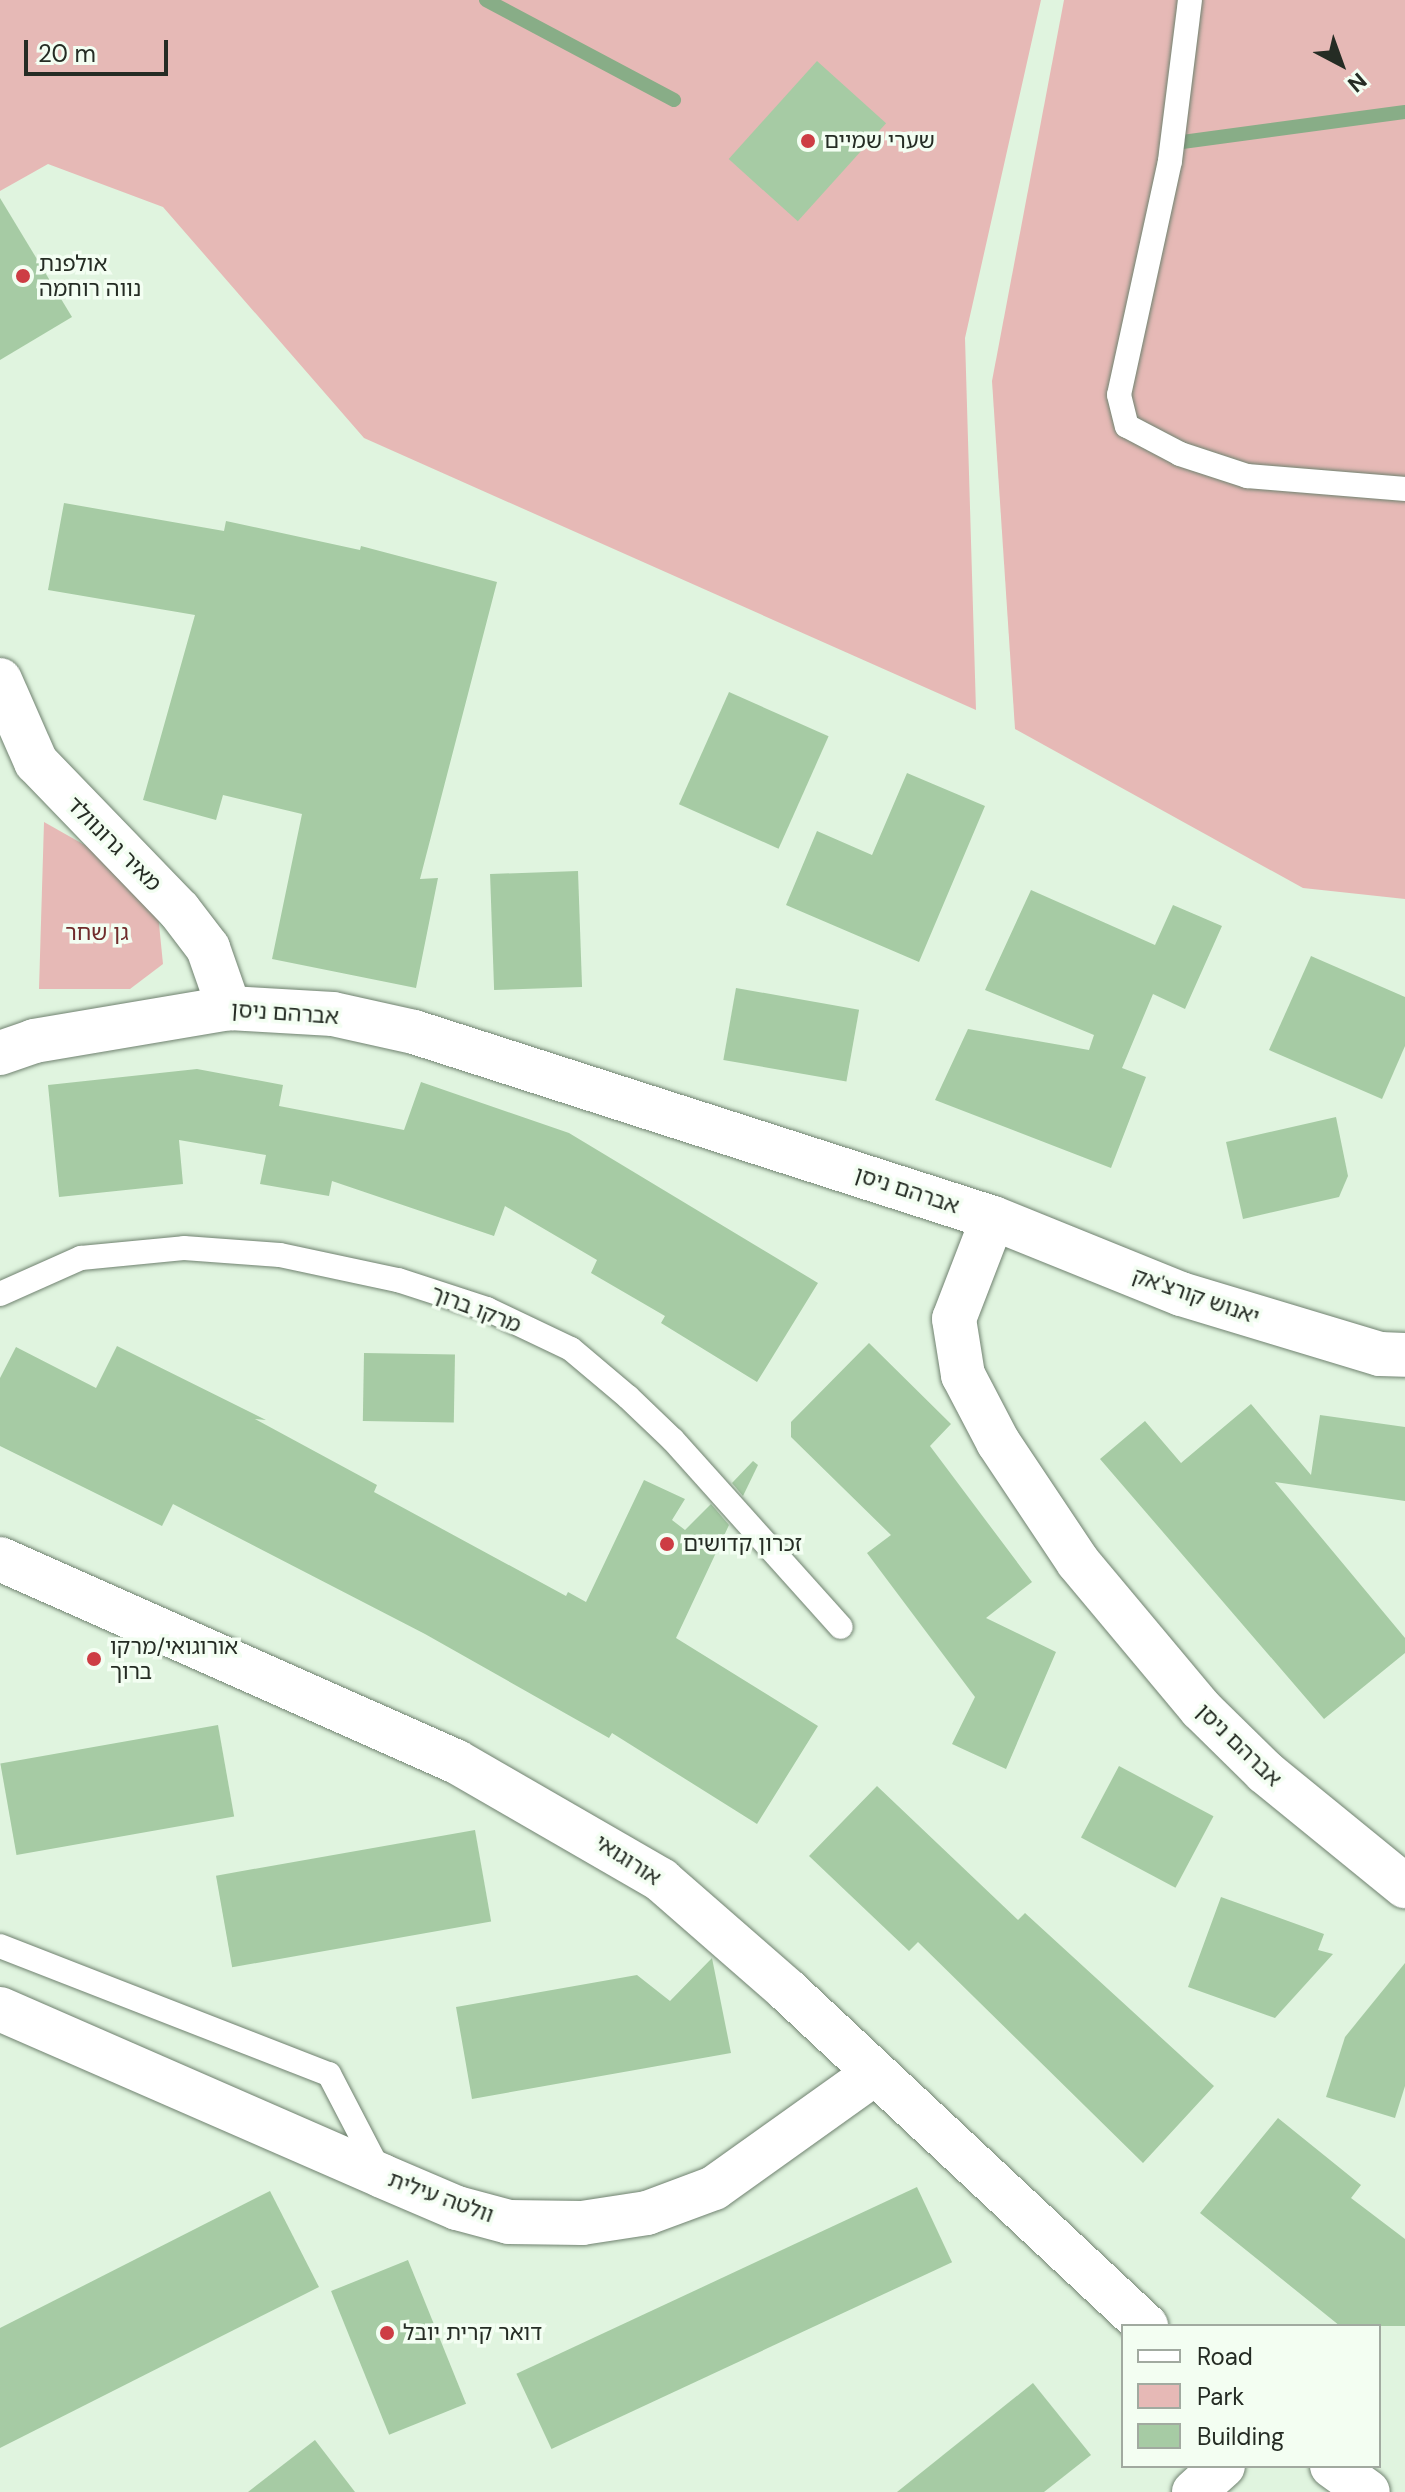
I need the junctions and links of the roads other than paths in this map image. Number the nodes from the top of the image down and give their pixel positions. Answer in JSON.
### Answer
{"nodes":[{"id":1,"x":1190,"y":0,"type":"edge"},
{"id":2,"x":1405,"y":489,"type":"edge"},
{"id":3,"x":0,"y":680,"type":"edge"},
{"id":4,"x":12,"y":741,"type":"edge"},
{"id":5,"x":229,"y":1008,"type":"junction"},
{"id":6,"x":0,"y":1053,"type":"edge"},
{"id":7,"x":993,"y":1218,"type":"junction"},
{"id":8,"x":0,"y":1294,"type":"edge"},
{"id":9,"x":1405,"y":1355,"type":"edge"},
{"id":10,"x":0,"y":1559,"type":"edge"},
{"id":11,"x":841,"y":1627,"type":"dead end"},
{"id":12,"x":1405,"y":1886,"type":"edge"},
{"id":13,"x":0,"y":1946,"type":"edge"},
{"id":14,"x":0,"y":2009,"type":"edge"},
{"id":15,"x":874,"y":2074,"type":"junction"},
{"id":16,"x":382,"y":2176,"type":"junction"},
{"id":17,"x":1144,"y":2324,"type":"edge"},
{"id":18,"x":1221,"y":2468,"type":"edge"},
{"id":19,"x":1335,"y":2468,"type":"edge"},
{"id":20,"x":1194,"y":2492,"type":"edge"},
{"id":21,"x":1368,"y":2492,"type":"edge"}],
"edges":[{"from":1,"to":2,"type":"lane"},
{"from":3,"to":4,"type":"street","name":"מאיר גרונוולד"},
{"from":4,"to":5,"type":"street","name":"מאיר גרונוולד"},
{"from":5,"to":6,"type":"street","name":"אברהם ניסן"},
{"from":5,"to":7,"type":"street","name":"אברהם ניסן"},
{"from":7,"to":9,"type":"street","name":"יאנוש קורצ'אק"},
{"from":7,"to":12,"type":"street","name":"אברהם ניסן"},
{"from":8,"to":11,"type":"lane","name":"מרקו ברוך"},
{"from":10,"to":15,"type":"street","name":"אורוגואי"},
{"from":13,"to":16,"type":"lane"},
{"from":14,"to":16,"type":"street","name":"וולטה עילית"},
{"from":15,"to":16,"type":"street","name":"וולטה עילית"},
{"from":15,"to":17,"type":"street","name":"אורוגואי"},
{"from":18,"to":20,"type":"street"},
{"from":19,"to":21,"type":"street"}]}
